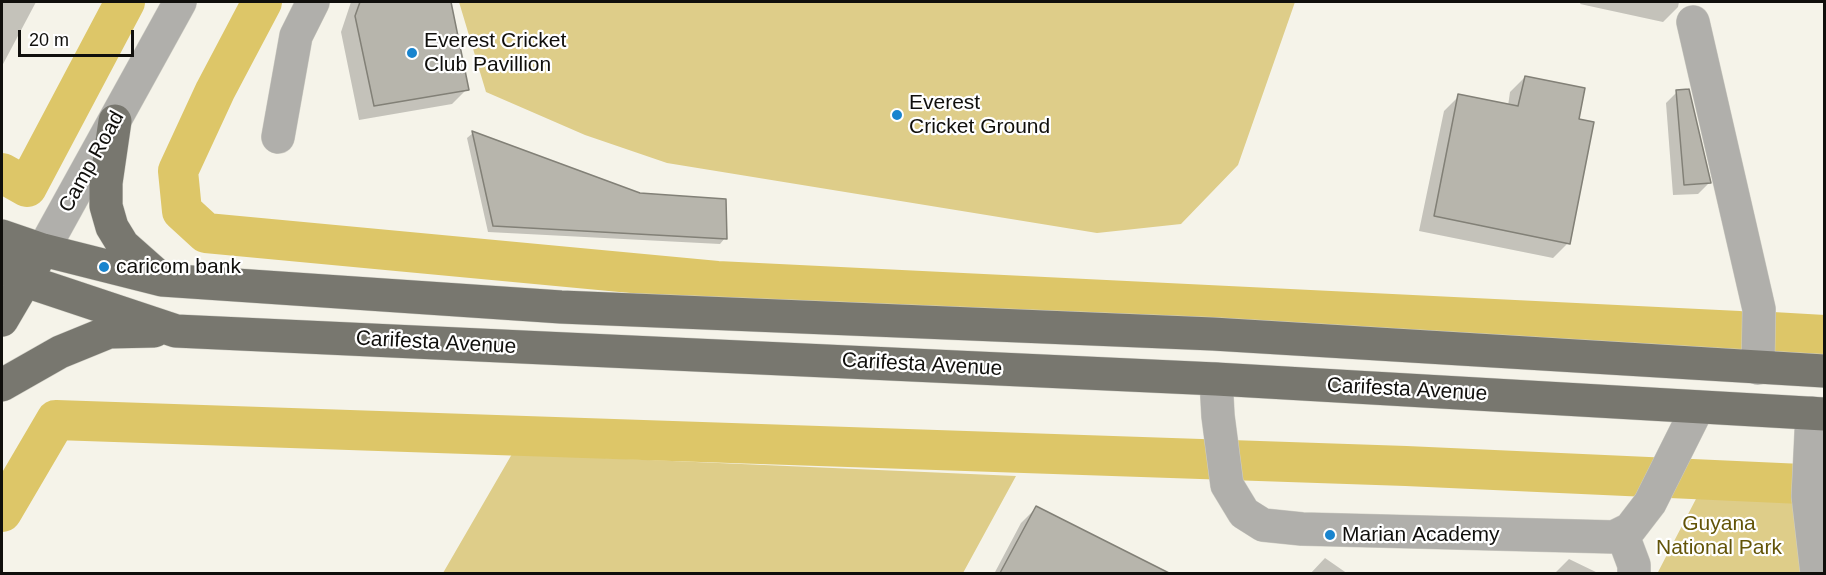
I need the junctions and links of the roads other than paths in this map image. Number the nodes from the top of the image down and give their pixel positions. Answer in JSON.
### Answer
{"nodes":[{"id":1,"x":180,"y":2,"type":"edge"},
{"id":2,"x":313,"y":2,"type":"edge"},
{"id":3,"x":1693,"y":22,"type":"dead end"},
{"id":4,"x":115,"y":121,"type":"junction"},
{"id":5,"x":278,"y":137,"type":"dead end"},
{"id":6,"x":2,"y":236,"type":"edge"},
{"id":7,"x":43,"y":250,"type":"junction"},
{"id":8,"x":14,"y":273,"type":"edge"},
{"id":9,"x":162,"y":280,"type":"junction"},
{"id":10,"x":2,"y":320,"type":"edge"},
{"id":11,"x":176,"y":331,"type":"junction"},
{"id":12,"x":1758,"y":368,"type":"junction"},
{"id":13,"x":1824,"y":371,"type":"edge"},
{"id":14,"x":1216,"y":379,"type":"junction"},
{"id":15,"x":2,"y":385,"type":"edge"},
{"id":16,"x":1698,"y":407,"type":"junction"},
{"id":17,"x":1818,"y":414,"type":"edge"},
{"id":18,"x":1622,"y":533,"type":"junction"},
{"id":19,"x":1819,"y":572,"type":"edge"},
{"id":20,"x":1634,"y":573,"type":"edge"}],
"edges":[{"from":1,"to":4,"type":"street","name":"Camp Road"},
{"from":2,"to":5,"type":"street"},
{"from":3,"to":12,"type":"street"},
{"from":4,"to":7,"type":"street","name":"Camp Road"},
{"from":4,"to":9,"type":"main road"},
{"from":6,"to":7,"type":"main road","name":"Carifesta Avenue"},
{"from":7,"to":8,"type":"main road","name":"Camp Road"},
{"from":7,"to":9,"type":"main road","name":"Carifesta Avenue"},
{"from":8,"to":10,"type":"main road","name":"Camp Road"},
{"from":8,"to":11,"type":"main road","name":"Carifesta Avenue"},
{"from":9,"to":12,"type":"main road","name":"Carifesta Avenue"},
{"from":11,"to":14,"type":"main road","name":"Carifesta Avenue"},
{"from":11,"to":15,"type":"main road"},
{"from":12,"to":13,"type":"main road","name":"Carifesta Avenue"},
{"from":14,"to":16,"type":"main road","name":"Carifesta Avenue"},
{"from":14,"to":18,"type":"street"},
{"from":16,"to":17,"type":"main road","name":"Carifesta Avenue"},
{"from":16,"to":18,"type":"street"},
{"from":17,"to":19,"type":"street"},
{"from":18,"to":20,"type":"street"}]}
